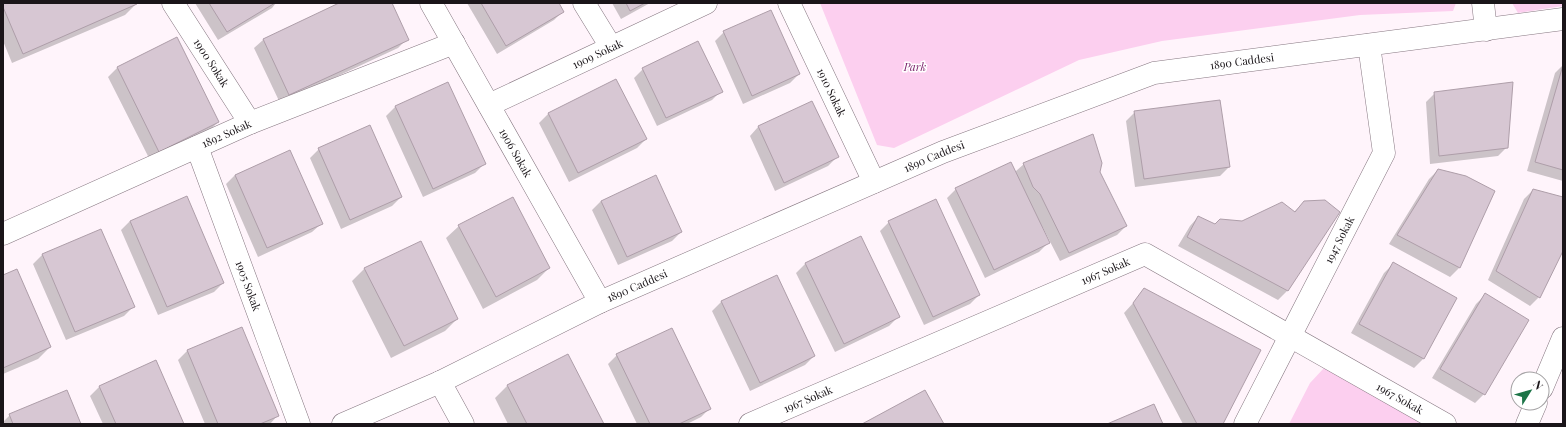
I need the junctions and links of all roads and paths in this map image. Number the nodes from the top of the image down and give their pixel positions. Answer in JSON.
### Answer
{"nodes":[{"id":1,"x":173,"y":3,"type":"edge"},
{"id":2,"x":432,"y":3,"type":"edge"},
{"id":3,"x":584,"y":3,"type":"edge"},
{"id":4,"x":706,"y":3,"type":"edge"},
{"id":5,"x":789,"y":3,"type":"edge"},
{"id":6,"x":1483,"y":3,"type":"edge"},
{"id":7,"x":1563,"y":19,"type":"edge"},
{"id":8,"x":1486,"y":30,"type":"junction"},
{"id":9,"x":454,"y":44,"type":"junction"},
{"id":10,"x":1369,"y":45,"type":"junction"},
{"id":11,"x":611,"y":47,"type":"junction"},
{"id":12,"x":489,"y":105,"type":"junction"},
{"id":13,"x":250,"y":123,"type":"junction"},
{"id":14,"x":197,"y":147,"type":"junction"},
{"id":15,"x":874,"y":182,"type":"junction"},
{"id":16,"x":3,"y":234,"type":"edge"},
{"id":17,"x":600,"y":302,"type":"junction"},
{"id":18,"x":1290,"y":336,"type":"junction"},
{"id":19,"x":1563,"y":338,"type":"edge"},
{"id":20,"x":1549,"y":371,"type":"edge"},
{"id":21,"x":440,"y":382,"type":"junction"},
{"id":22,"x":1533,"y":411,"type":"edge"},
{"id":23,"x":299,"y":424,"type":"edge"},
{"id":24,"x":343,"y":424,"type":"edge"},
{"id":25,"x":463,"y":424,"type":"edge"},
{"id":26,"x":750,"y":424,"type":"edge"},
{"id":27,"x":1245,"y":424,"type":"edge"},
{"id":28,"x":1445,"y":424,"type":"edge"},
{"id":29,"x":1527,"y":424,"type":"edge"}],
"edges":[{"from":1,"to":13,"type":"street","name":"1900 Sokak"},
{"from":2,"to":9,"type":"street","name":"1906 Sokak"},
{"from":3,"to":11,"type":"street"},
{"from":4,"to":11,"type":"street","name":"1909 Sokak"},
{"from":5,"to":15,"type":"street","name":"1910 Sokak"},
{"from":6,"to":8,"type":"street"},
{"from":7,"to":8,"type":"street","name":"1890 Caddesi"},
{"from":8,"to":10,"type":"street","name":"1890 Caddesi"},
{"from":9,"to":12,"type":"street","name":"1906 Sokak"},
{"from":9,"to":13,"type":"street","name":"1892 Sokak"},
{"from":10,"to":15,"type":"street","name":"1890 Caddesi"},
{"from":10,"to":18,"type":"street","name":"1947 Sokak"},
{"from":11,"to":12,"type":"street","name":"1909 Sokak"},
{"from":12,"to":17,"type":"street","name":"1906 Sokak"},
{"from":13,"to":14,"type":"street","name":"1892 Sokak"},
{"from":14,"to":16,"type":"street","name":"1892 Sokak"},
{"from":14,"to":23,"type":"street","name":"1905 Sokak"},
{"from":15,"to":17,"type":"street","name":"1890 Caddesi"},
{"from":17,"to":21,"type":"street","name":"1890 Caddesi"},
{"from":18,"to":26,"type":"street","name":"1967 Sokak"},
{"from":18,"to":27,"type":"street","name":"1947 Sokak"},
{"from":18,"to":28,"type":"street","name":"1967 Sokak"},
{"from":19,"to":20,"type":"street"},
{"from":21,"to":24,"type":"street","name":"1890 Caddesi"},
{"from":21,"to":25,"type":"street"},
{"from":22,"to":29,"type":"street"}]}
